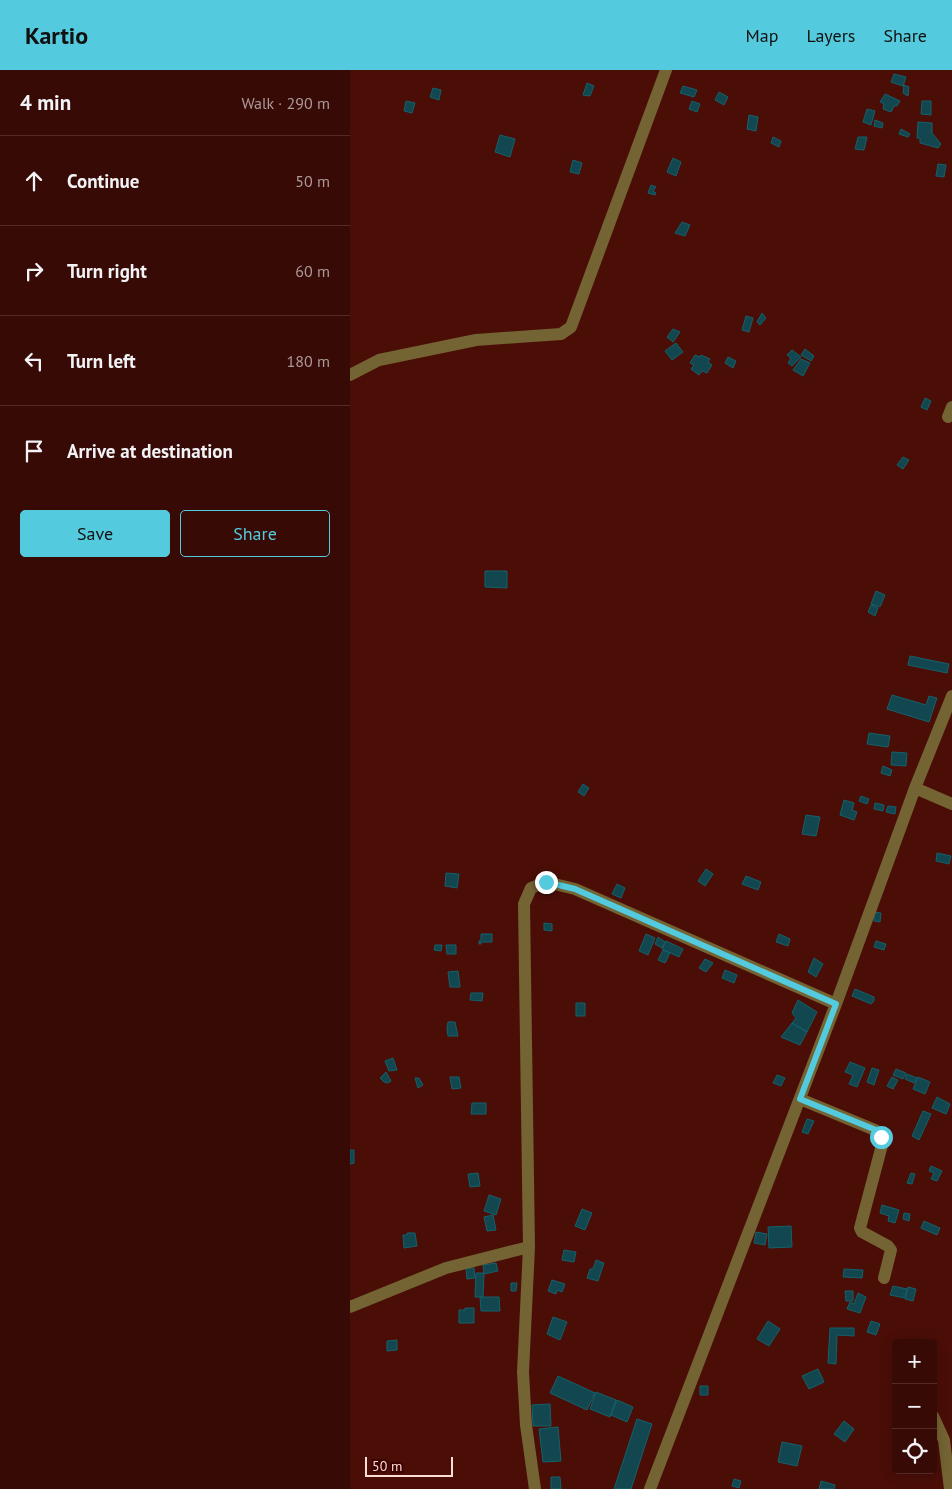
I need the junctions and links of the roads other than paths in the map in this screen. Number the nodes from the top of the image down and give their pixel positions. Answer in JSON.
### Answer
{"nodes":[{"id":1,"x":666,"y":70,"type":"edge"},
{"id":2,"x":350,"y":375,"type":"edge"},
{"id":3,"x":952,"y":696,"type":"edge"},
{"id":4,"x":915,"y":788,"type":"junction"},
{"id":5,"x":952,"y":804,"type":"edge"},
{"id":6,"x":836,"y":1004,"type":"junction"},
{"id":7,"x":800,"y":1099,"type":"junction"},
{"id":8,"x":528,"y":1247,"type":"junction"},
{"id":9,"x":884,"y":1278,"type":"dead end"},
{"id":10,"x":350,"y":1307,"type":"edge"},
{"id":11,"x":937,"y":1425,"type":"edge"},
{"id":12,"x":535,"y":1489,"type":"edge"},
{"id":13,"x":650,"y":1489,"type":"edge"},
{"id":14,"x":950,"y":1489,"type":"edge"}],
"edges":[{"from":1,"to":2,"type":"street"},
{"from":3,"to":4,"type":"street"},
{"from":4,"to":5,"type":"street"},
{"from":4,"to":6,"type":"street"},
{"from":6,"to":7,"type":"street"},
{"from":6,"to":8,"type":"street"},
{"from":7,"to":9,"type":"street"},
{"from":7,"to":13,"type":"street"},
{"from":8,"to":10,"type":"street"},
{"from":8,"to":12,"type":"street"},
{"from":11,"to":14,"type":"street"}]}
